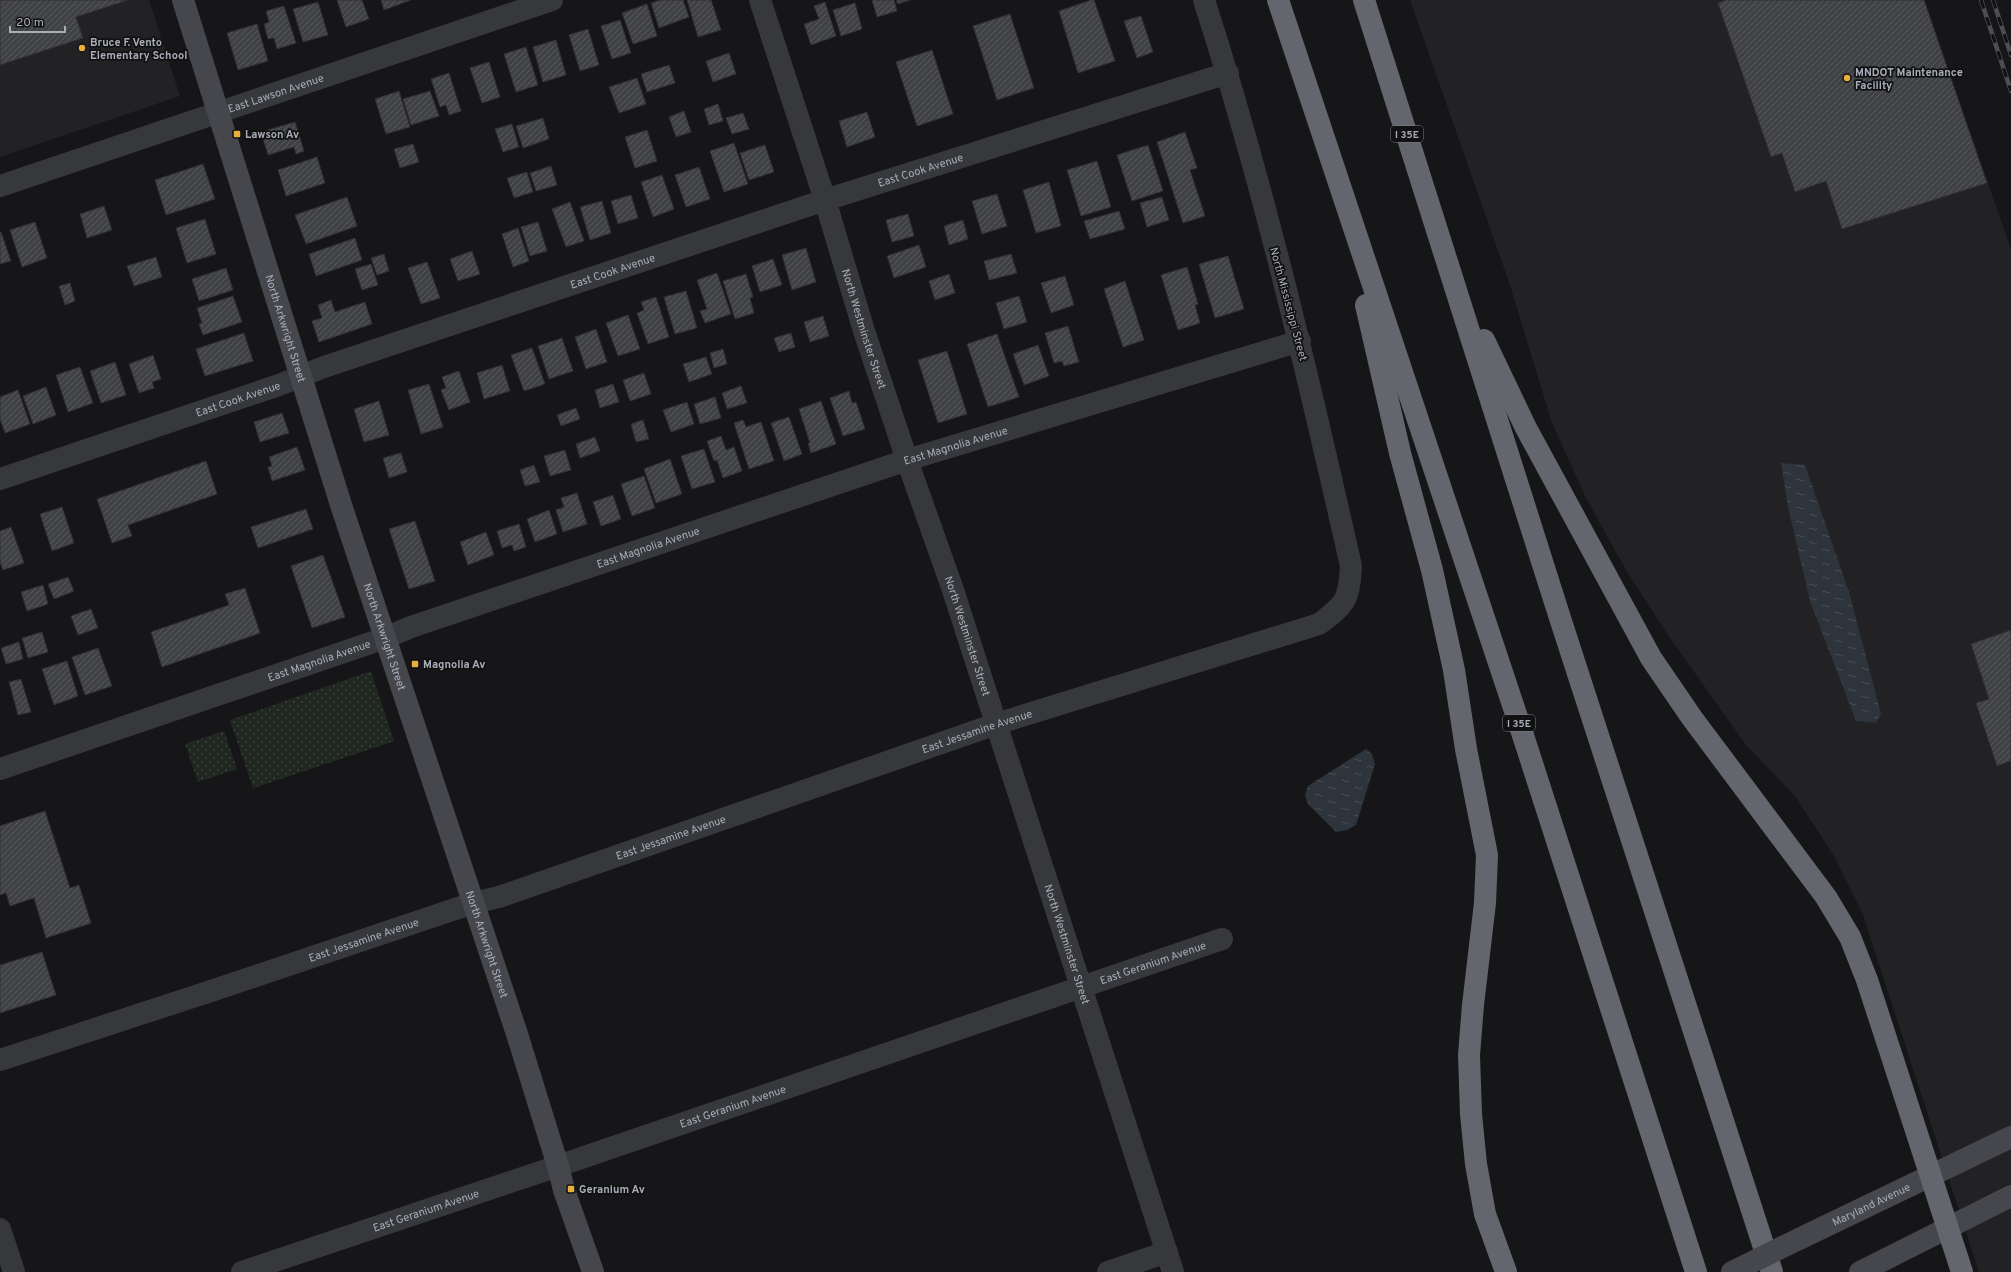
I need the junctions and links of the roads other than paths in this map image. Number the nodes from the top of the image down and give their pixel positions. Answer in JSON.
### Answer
{"nodes":[{"id":1,"x":183,"y":0,"type":"edge"},
{"id":2,"x":552,"y":0,"type":"edge"},
{"id":3,"x":760,"y":0,"type":"edge"},
{"id":4,"x":1204,"y":0,"type":"edge"},
{"id":5,"x":1278,"y":0,"type":"edge"},
{"id":6,"x":1364,"y":0,"type":"edge"},
{"id":7,"x":1228,"y":73,"type":"junction"},
{"id":8,"x":219,"y":112,"type":"junction"},
{"id":9,"x":1336,"y":175,"type":"junction"},
{"id":10,"x":0,"y":186,"type":"edge"},
{"id":11,"x":825,"y":200,"type":"junction"},
{"id":12,"x":1450,"y":268,"type":"junction"},
{"id":13,"x":1300,"y":341,"type":"junction"},
{"id":14,"x":302,"y":376,"type":"junction"},
{"id":15,"x":907,"y":460,"type":"junction"},
{"id":16,"x":0,"y":479,"type":"edge"},
{"id":17,"x":1339,"y":609,"type":"joint"},
{"id":18,"x":385,"y":638,"type":"junction"},
{"id":19,"x":996,"y":724,"type":"junction"},
{"id":20,"x":0,"y":768,"type":"edge"},
{"id":21,"x":473,"y":903,"type":"junction"},
{"id":22,"x":1222,"y":939,"type":"dead end"},
{"id":23,"x":1081,"y":987,"type":"junction"},
{"id":24,"x":0,"y":1060,"type":"edge"},
{"id":25,"x":2011,"y":1137,"type":"edge"},
{"id":26,"x":558,"y":1166,"type":"junction"},
{"id":27,"x":1931,"y":1176,"type":"junction"},
{"id":28,"x":2011,"y":1196,"type":"edge"},
{"id":29,"x":1948,"y":1228,"type":"junction"},
{"id":30,"x":0,"y":1229,"type":"edge"},
{"id":31,"x":1167,"y":1252,"type":"junction"},
{"id":32,"x":14,"y":1272,"type":"edge"},
{"id":33,"x":242,"y":1272,"type":"edge"},
{"id":34,"x":593,"y":1272,"type":"edge"},
{"id":35,"x":1108,"y":1272,"type":"edge"},
{"id":36,"x":1174,"y":1272,"type":"edge"},
{"id":37,"x":1506,"y":1272,"type":"edge"},
{"id":38,"x":1696,"y":1272,"type":"edge"},
{"id":39,"x":1732,"y":1272,"type":"edge"},
{"id":40,"x":1772,"y":1272,"type":"edge"},
{"id":41,"x":1860,"y":1272,"type":"edge"},
{"id":42,"x":1962,"y":1272,"type":"edge"}],
"edges":[{"from":1,"to":8,"type":"street","name":"North Arkwright Street"},
{"from":2,"to":8,"type":"street","name":"East Lawson Avenue"},
{"from":3,"to":11,"type":"street","name":"North Westminster Street"},
{"from":4,"to":7,"type":"street","name":"North Mississippi Street"},
{"from":5,"to":9,"type":"highway","number":"I 35E"},
{"from":6,"to":12,"type":"highway","number":"I 35E"},
{"from":7,"to":11,"type":"street","name":"East Cook Avenue"},
{"from":7,"to":13,"type":"street","name":"North Mississippi Street"},
{"from":8,"to":10,"type":"street","name":"East Lawson Avenue"},
{"from":8,"to":14,"type":"street","name":"North Arkwright Street"},
{"from":9,"to":37,"type":"highway"},
{"from":9,"to":38,"type":"highway","number":"I 35E"},
{"from":11,"to":14,"type":"street","name":"East Cook Avenue"},
{"from":11,"to":15,"type":"street","name":"North Westminster Street"},
{"from":12,"to":27,"type":"highway"},
{"from":12,"to":40,"type":"highway","number":"I 35E"},
{"from":13,"to":15,"type":"street","name":"East Magnolia Avenue"},
{"from":13,"to":17,"type":"street","name":"North Mississippi Street"},
{"from":14,"to":16,"type":"street","name":"East Cook Avenue"},
{"from":14,"to":18,"type":"street","name":"North Arkwright Street"},
{"from":15,"to":18,"type":"street","name":"East Magnolia Avenue"},
{"from":15,"to":19,"type":"street","name":"North Westminster Street"},
{"from":17,"to":19,"type":"street","name":"East Jessamine Avenue"},
{"from":18,"to":20,"type":"street","name":"East Magnolia Avenue"},
{"from":18,"to":21,"type":"street","name":"North Arkwright Street"},
{"from":19,"to":21,"type":"street","name":"East Jessamine Avenue"},
{"from":19,"to":23,"type":"street","name":"North Westminster Street"},
{"from":21,"to":24,"type":"street","name":"East Jessamine Avenue"},
{"from":21,"to":26,"type":"street","name":"North Arkwright Street"},
{"from":22,"to":23,"type":"street","name":"East Geranium Avenue"},
{"from":23,"to":26,"type":"street","name":"East Geranium Avenue"},
{"from":23,"to":31,"type":"street","name":"North Westminster Street"},
{"from":25,"to":27,"type":"street","name":"Maryland Avenue"},
{"from":26,"to":33,"type":"street","name":"East Geranium Avenue"},
{"from":26,"to":34,"type":"street","name":"North Arkwright Street"},
{"from":27,"to":29,"type":"highway"},
{"from":27,"to":39,"type":"street","name":"Maryland Avenue","bridge":true},
{"from":28,"to":29,"type":"street"},
{"from":29,"to":41,"type":"street"},
{"from":29,"to":42,"type":"highway"},
{"from":30,"to":32,"type":"street"},
{"from":31,"to":35,"type":"street"},
{"from":31,"to":36,"type":"street","name":"North Westminster Street"}]}
